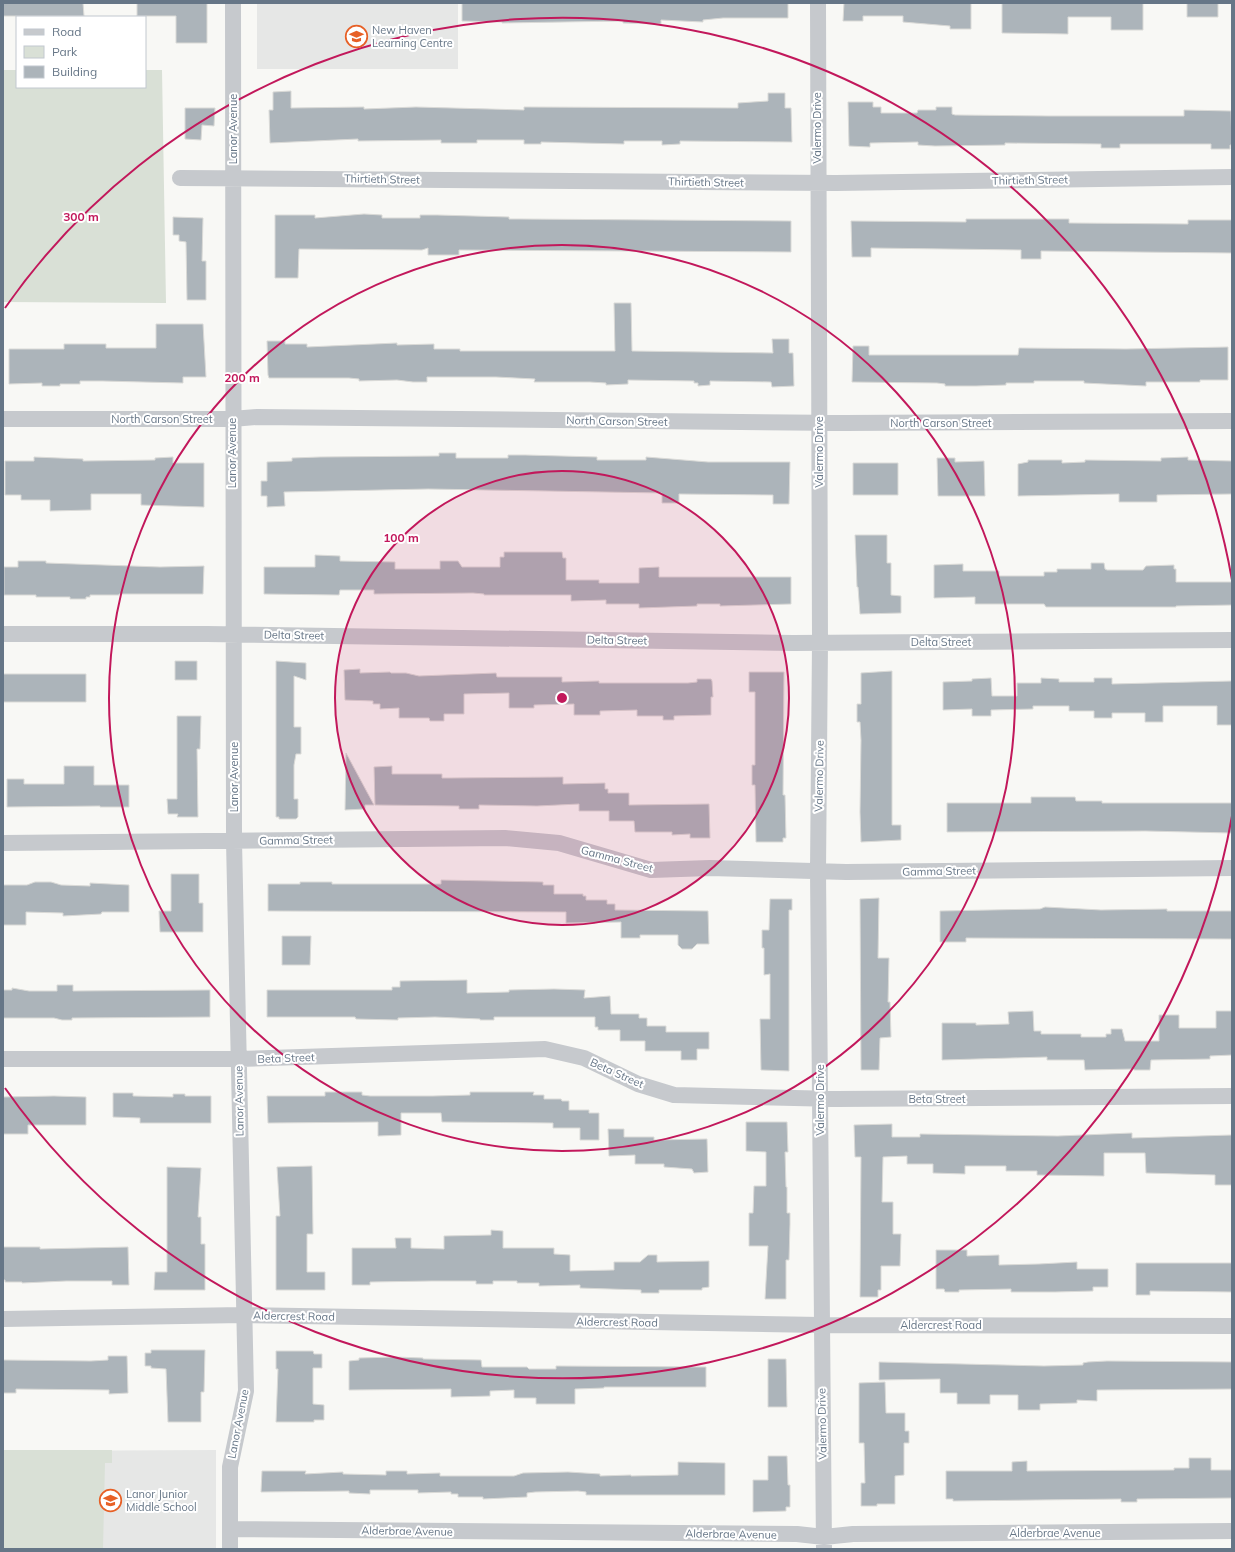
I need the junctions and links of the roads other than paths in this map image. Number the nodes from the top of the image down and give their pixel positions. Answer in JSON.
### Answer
{"nodes":[{"id":1,"x":233,"y":3,"type":"edge"},
{"id":2,"x":818,"y":3,"type":"edge"},
{"id":3,"x":1232,"y":177,"type":"edge"},
{"id":4,"x":180,"y":178,"type":"dead end"},
{"id":5,"x":234,"y":178,"type":"junction"},
{"id":6,"x":818,"y":182,"type":"junction"},
{"id":7,"x":3,"y":419,"type":"edge"},
{"id":8,"x":232,"y":419,"type":"junction"},
{"id":9,"x":1232,"y":421,"type":"edge"},
{"id":10,"x":818,"y":423,"type":"junction"},
{"id":11,"x":3,"y":634,"type":"edge"},
{"id":12,"x":233,"y":636,"type":"junction"},
{"id":13,"x":1232,"y":640,"type":"edge"},
{"id":14,"x":820,"y":642,"type":"junction"},
{"id":15,"x":234,"y":841,"type":"junction"},
{"id":16,"x":3,"y":843,"type":"edge"},
{"id":17,"x":1232,"y":868,"type":"edge"},
{"id":18,"x":818,"y":871,"type":"junction"},
{"id":19,"x":3,"y":1059,"type":"edge"},
{"id":20,"x":238,"y":1059,"type":"junction"},
{"id":21,"x":1232,"y":1096,"type":"edge"},
{"id":22,"x":820,"y":1099,"type":"junction"},
{"id":23,"x":243,"y":1315,"type":"junction"},
{"id":24,"x":3,"y":1319,"type":"edge"},
{"id":25,"x":821,"y":1325,"type":"junction"},
{"id":26,"x":1232,"y":1326,"type":"edge"},
{"id":27,"x":230,"y":1529,"type":"junction"},
{"id":28,"x":1232,"y":1531,"type":"edge"},
{"id":29,"x":824,"y":1543,"type":"edge"},
{"id":30,"x":230,"y":1549,"type":"edge"}],
"edges":[{"from":1,"to":5,"type":"street","name":"Lanor Avenue"},
{"from":2,"to":6,"type":"street","name":"Valermo Drive"},
{"from":3,"to":6,"type":"street","name":"Thirtieth Street"},
{"from":4,"to":5,"type":"street","name":"Thirtieth Street"},
{"from":5,"to":6,"type":"street","name":"Thirtieth Street"},
{"from":5,"to":8,"type":"street","name":"Lanor Avenue"},
{"from":6,"to":10,"type":"street","name":"Valermo Drive"},
{"from":7,"to":8,"type":"street","name":"North Carson Street"},
{"from":8,"to":10,"type":"street","name":"North Carson Street"},
{"from":8,"to":12,"type":"street","name":"Lanor Avenue"},
{"from":9,"to":10,"type":"street","name":"North Carson Street"},
{"from":10,"to":14,"type":"street","name":"Valermo Drive"},
{"from":11,"to":12,"type":"street","name":"Delta Street"},
{"from":12,"to":14,"type":"street","name":"Delta Street"},
{"from":12,"to":15,"type":"street","name":"Lanor Avenue"},
{"from":13,"to":14,"type":"street","name":"Delta Street"},
{"from":14,"to":18,"type":"street","name":"Valermo Drive"},
{"from":15,"to":16,"type":"street","name":"Gamma Street"},
{"from":15,"to":18,"type":"street","name":"Gamma Street"},
{"from":15,"to":20,"type":"street","name":"Lanor Avenue"},
{"from":17,"to":18,"type":"street","name":"Gamma Street"},
{"from":18,"to":22,"type":"street","name":"Valermo Drive"},
{"from":19,"to":20,"type":"street","name":"Beta Street"},
{"from":20,"to":22,"type":"street","name":"Beta Street"},
{"from":20,"to":23,"type":"street","name":"Lanor Avenue"},
{"from":21,"to":22,"type":"street","name":"Beta Street"},
{"from":22,"to":25,"type":"street","name":"Valermo Drive"},
{"from":23,"to":24,"type":"street","name":"Aldercrest Road"},
{"from":23,"to":25,"type":"street","name":"Aldercrest Road"},
{"from":23,"to":27,"type":"street","name":"Lanor Avenue"},
{"from":25,"to":26,"type":"street","name":"Aldercrest Road"},
{"from":25,"to":29,"type":"street","name":"Valermo Drive"},
{"from":27,"to":29,"type":"street","name":"Alderbrae Avenue"},
{"from":27,"to":30,"type":"street","name":"Lanor Avenue"},
{"from":28,"to":29,"type":"street","name":"Alderbrae Avenue"}]}
